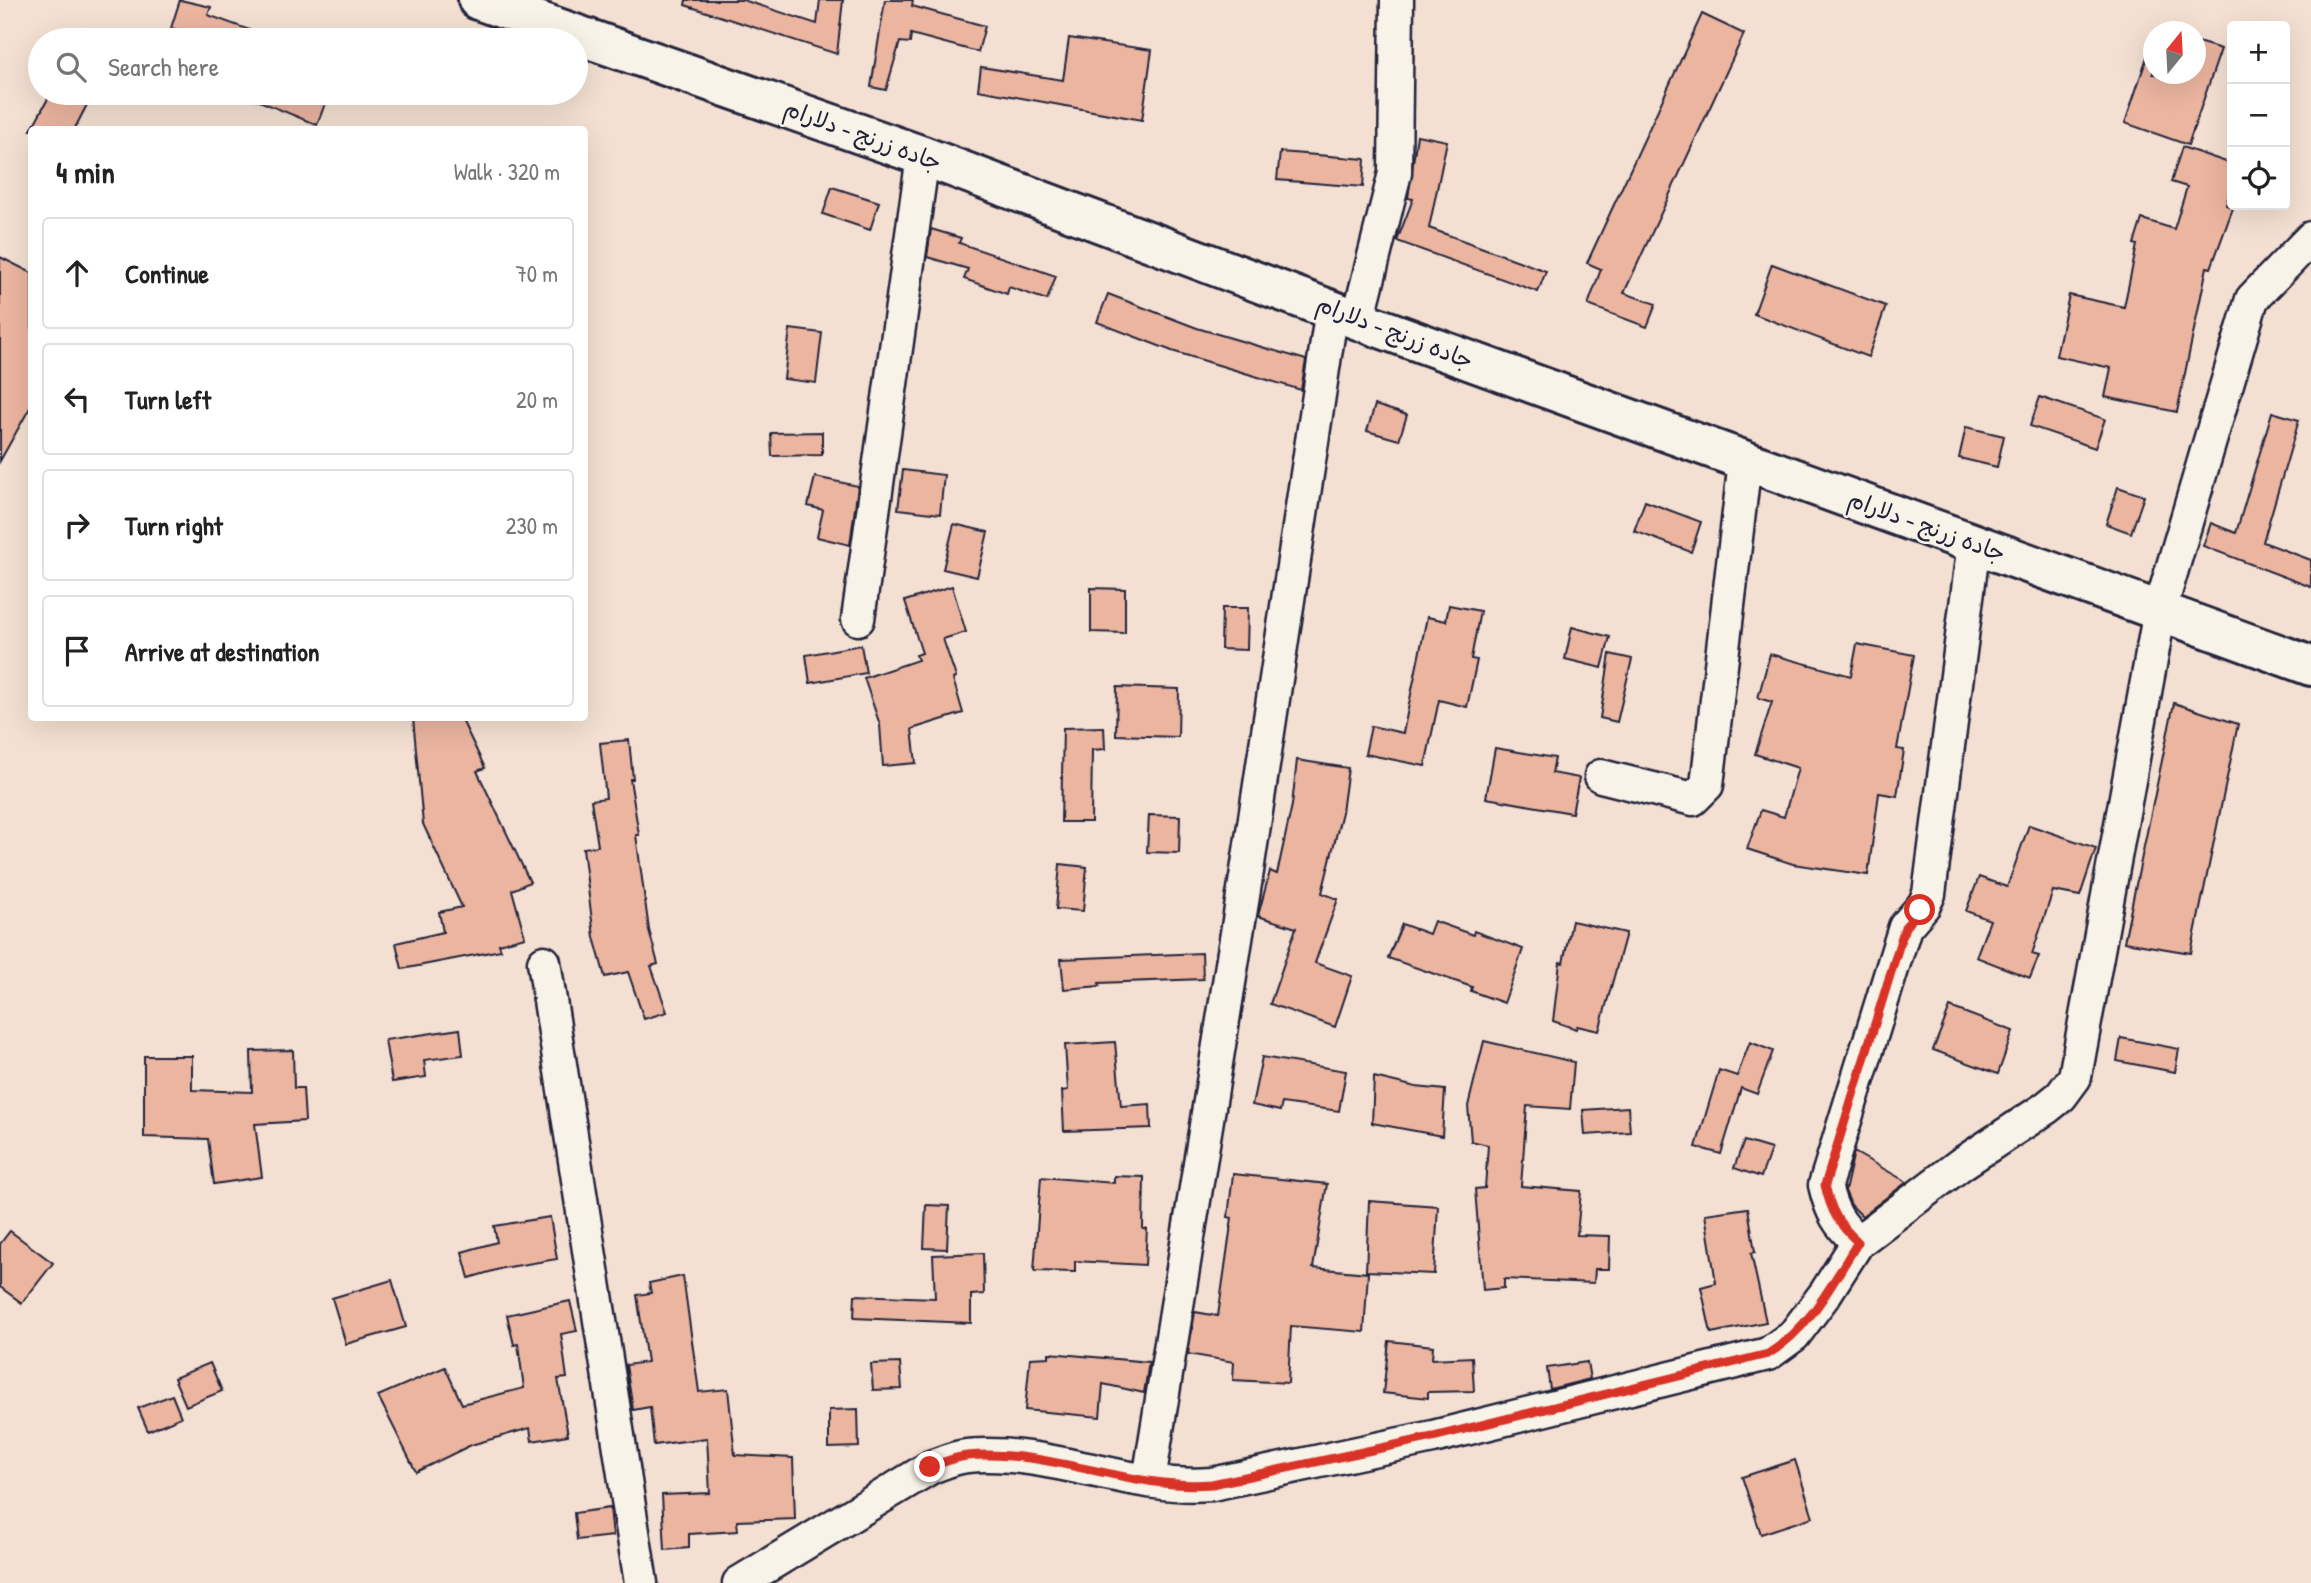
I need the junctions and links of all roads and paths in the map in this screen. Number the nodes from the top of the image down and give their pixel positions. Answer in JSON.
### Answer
{"nodes":[{"id":1,"x":478,"y":0,"type":"edge"},
{"id":2,"x":1397,"y":0,"type":"edge"},
{"id":3,"x":558,"y":28,"type":"edge"},
{"id":4,"x":588,"y":39,"type":"edge"},
{"id":5,"x":923,"y":156,"type":"junction"},
{"id":6,"x":2311,"y":238,"type":"edge"},
{"id":7,"x":1345,"y":314,"type":"junction"},
{"id":8,"x":1745,"y":461,"type":"junction"},
{"id":9,"x":1974,"y":543,"type":"junction"},
{"id":10,"x":2160,"y":610,"type":"junction"},
{"id":11,"x":858,"y":619,"type":"dead end"},
{"id":12,"x":2311,"y":666,"type":"edge"},
{"id":13,"x":1601,"y":776,"type":"dead end"},
{"id":14,"x":544,"y":962,"type":"dead end"},
{"id":15,"x":1858,"y":1242,"type":"junction"},
{"id":16,"x":1149,"y":1480,"type":"junction"},
{"id":17,"x":640,"y":1583,"type":"edge"},
{"id":18,"x":739,"y":1583,"type":"edge"}],
"edges":[{"from":1,"to":3,"type":"highway","name":"جاده زرنج - دلارام"},
{"from":2,"to":7,"type":"street"},
{"from":4,"to":5,"type":"highway","name":"جاده زرنج - دلارام"},
{"from":5,"to":7,"type":"highway","name":"جاده زرنج - دلارام"},
{"from":5,"to":11,"type":"street"},
{"from":6,"to":10,"type":"street"},
{"from":7,"to":8,"type":"highway","name":"جاده زرنج - دلارام"},
{"from":7,"to":16,"type":"street"},
{"from":8,"to":9,"type":"highway","name":"جاده زرنج - دلارام"},
{"from":8,"to":13,"type":"street"},
{"from":9,"to":10,"type":"highway","name":"جاده زرنج - دلارام"},
{"from":9,"to":15,"type":"street"},
{"from":10,"to":12,"type":"highway","name":"جاده زرنج - دلارام"},
{"from":10,"to":15,"type":"street"},
{"from":14,"to":17,"type":"street"},
{"from":15,"to":16,"type":"street"},
{"from":16,"to":18,"type":"street"}]}
